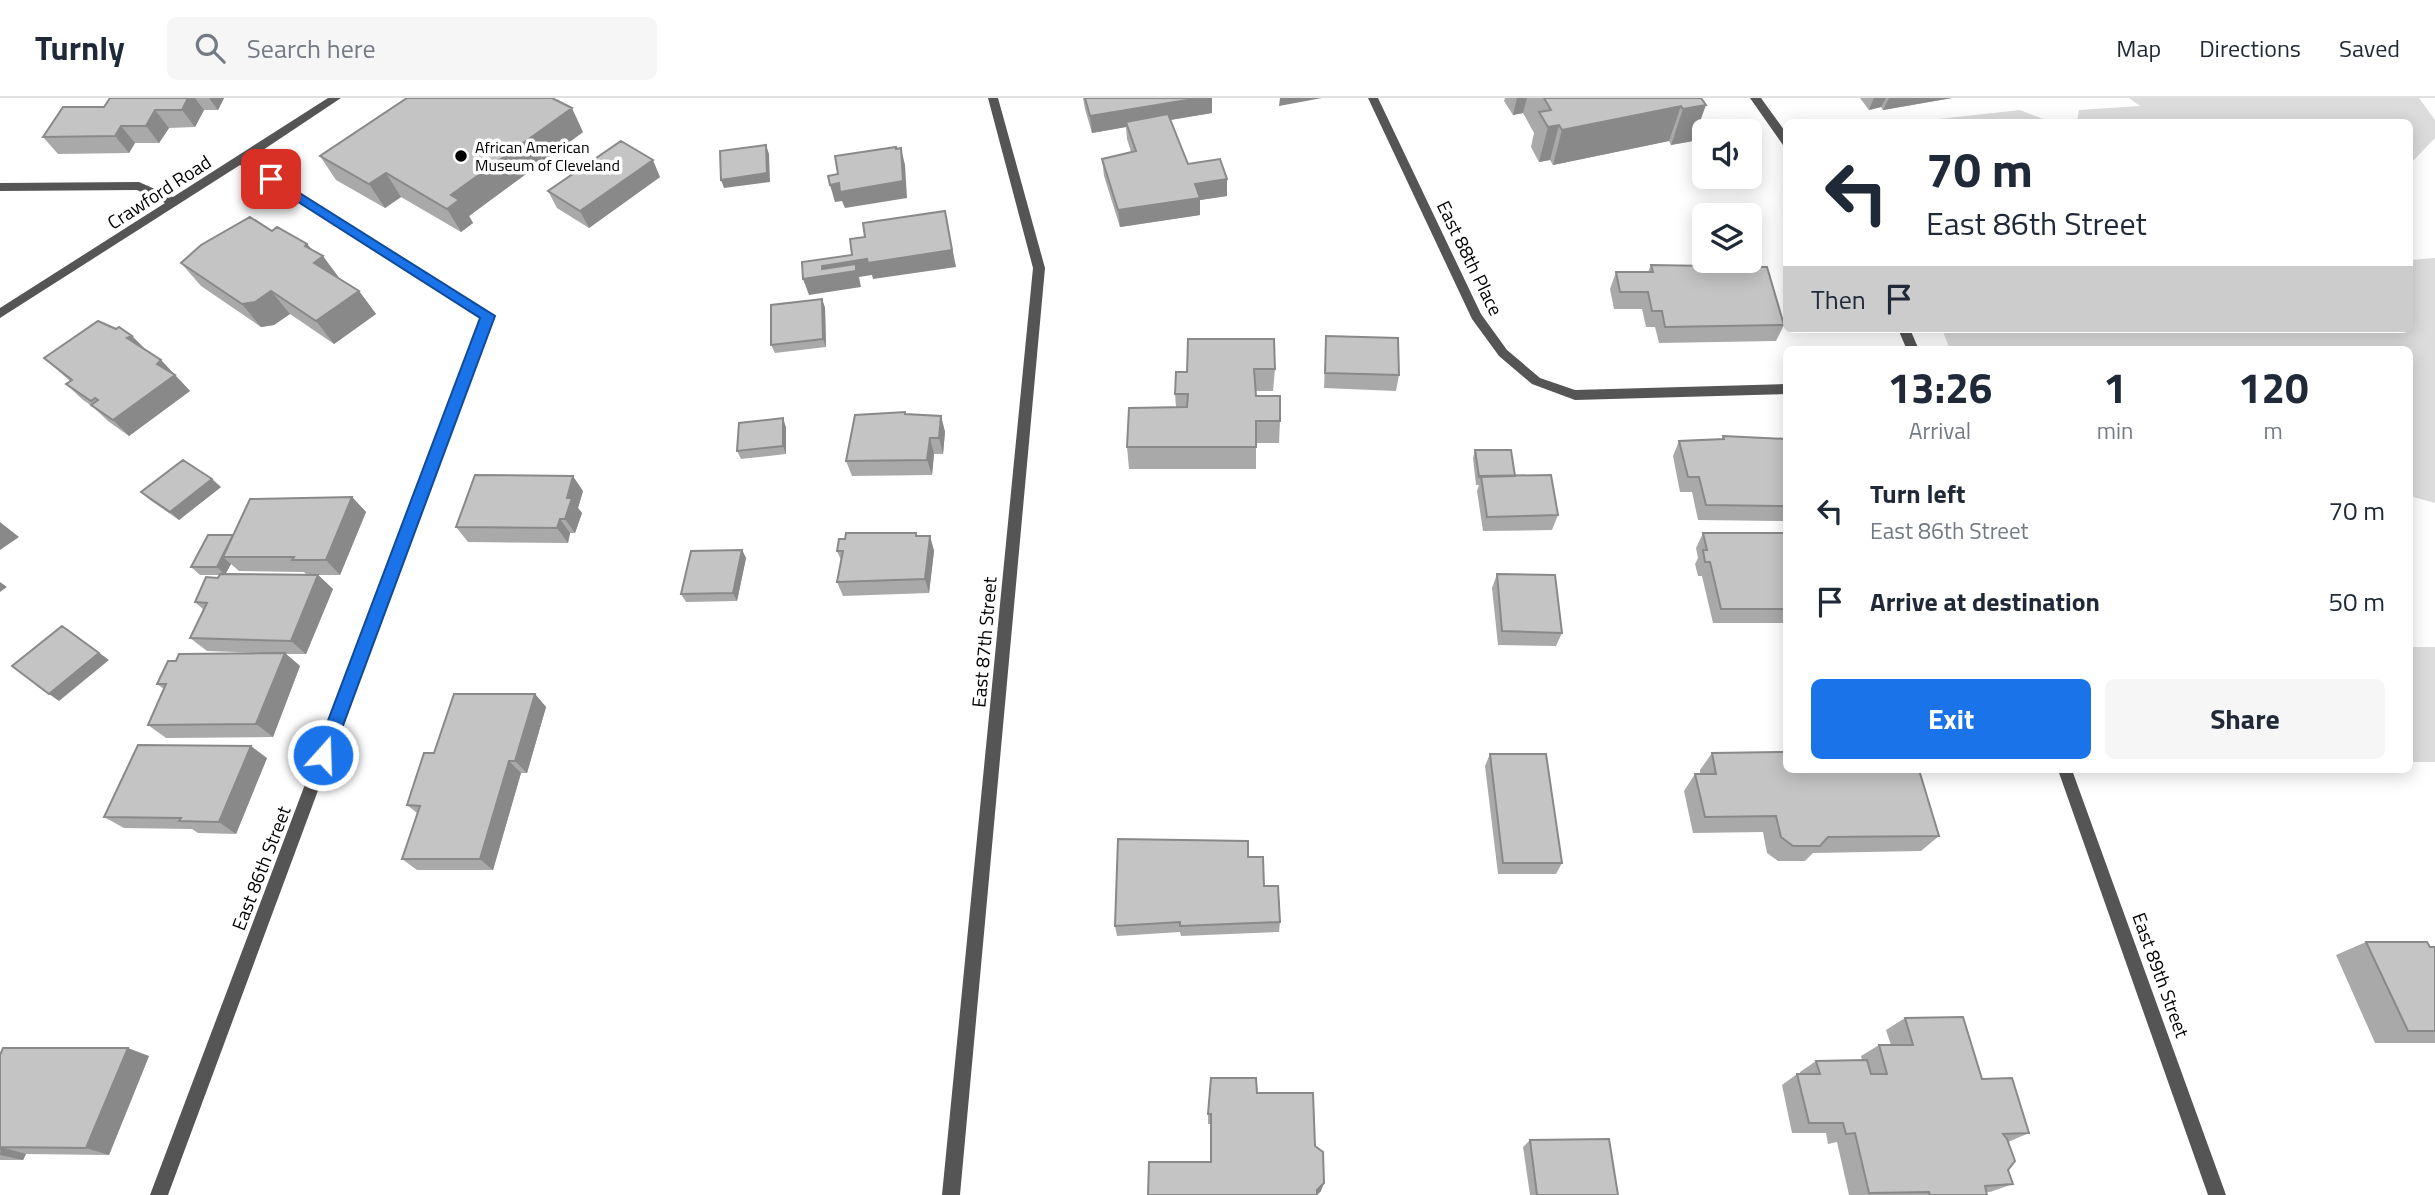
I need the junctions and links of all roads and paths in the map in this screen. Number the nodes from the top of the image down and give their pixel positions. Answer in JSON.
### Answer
{"nodes":[{"id":1,"x":337,"y":98,"type":"edge"},
{"id":2,"x":993,"y":98,"type":"edge"},
{"id":3,"x":1373,"y":98,"type":"edge"},
{"id":4,"x":1755,"y":98,"type":"edge"},
{"id":5,"x":1783,"y":136,"type":"edge"},
{"id":6,"x":241,"y":160,"type":"junction"},
{"id":7,"x":0,"y":187,"type":"edge"},
{"id":8,"x":175,"y":203,"type":"junction"},
{"id":9,"x":0,"y":314,"type":"edge"},
{"id":10,"x":1783,"y":389,"type":"edge"},
{"id":11,"x":2066,"y":773,"type":"edge"},
{"id":12,"x":159,"y":1195,"type":"edge"},
{"id":13,"x":951,"y":1195,"type":"edge"},
{"id":14,"x":2217,"y":1195,"type":"edge"}],
"edges":[{"from":1,"to":6,"type":"street","name":"Crawford Road"},
{"from":2,"to":13,"type":"street","name":"East 87th Street"},
{"from":3,"to":10,"type":"street","name":"East 88th Place"},
{"from":4,"to":5,"type":"street"},
{"from":6,"to":8,"type":"street","name":"Crawford Road"},
{"from":6,"to":12,"type":"street","name":"East 86th Street"},
{"from":7,"to":8,"type":"street"},
{"from":8,"to":9,"type":"street","name":"Crawford Road"},
{"from":11,"to":14,"type":"street","name":"East 89th Street"}]}
